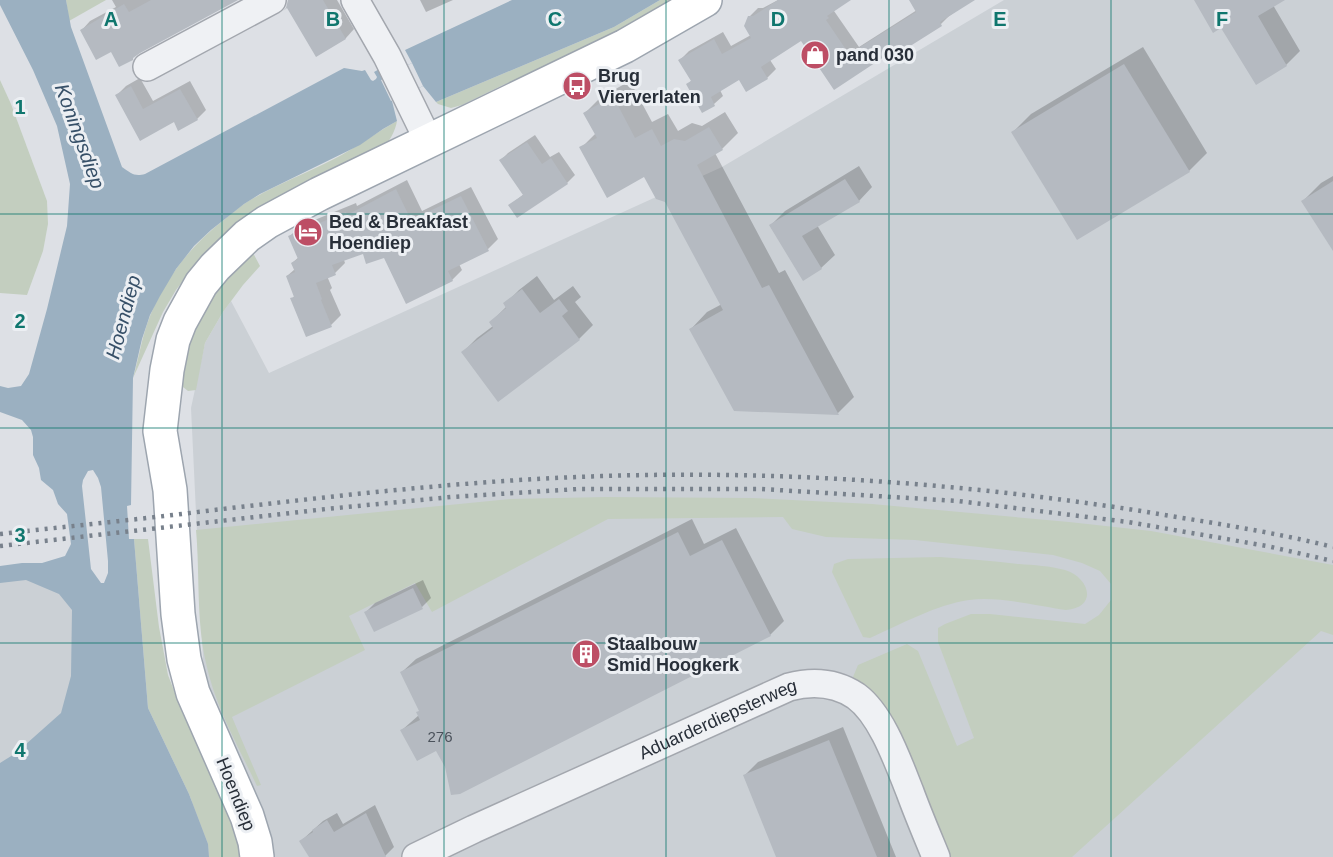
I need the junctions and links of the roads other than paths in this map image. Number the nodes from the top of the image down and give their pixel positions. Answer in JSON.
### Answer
{"nodes":[{"id":1,"x":272,"y":0,"type":"edge"},
{"id":2,"x":355,"y":0,"type":"edge"},
{"id":3,"x":705,"y":0,"type":"edge"},
{"id":4,"x":147,"y":67,"type":"dead end"},
{"id":5,"x":429,"y":142,"type":"junction"},
{"id":6,"x":256,"y":857,"type":"edge"},
{"id":7,"x":416,"y":857,"type":"edge"},
{"id":8,"x":936,"y":857,"type":"edge"}],
"edges":[{"from":1,"to":4,"type":"street"},
{"from":2,"to":5,"type":"street"},
{"from":3,"to":5,"type":"main road","name":"Hoendiep"},
{"from":5,"to":6,"type":"main road","name":"Hoendiep"},
{"from":7,"to":8,"type":"street","name":"Aduarderdiepsterweg"}]}
